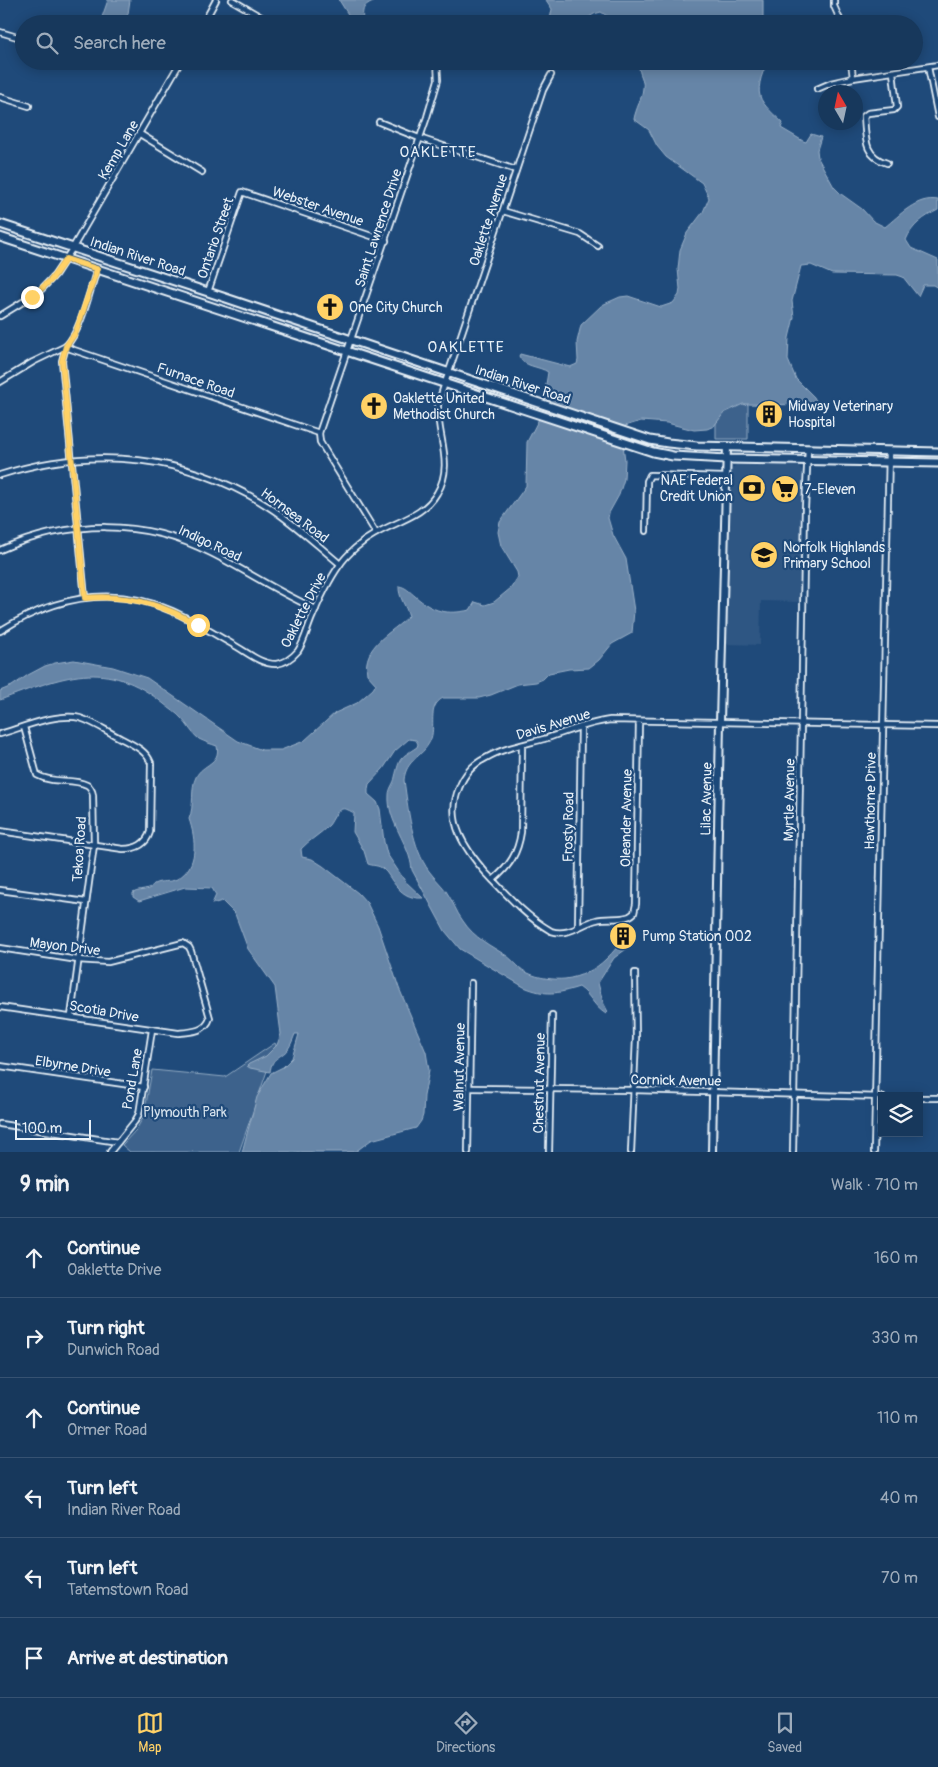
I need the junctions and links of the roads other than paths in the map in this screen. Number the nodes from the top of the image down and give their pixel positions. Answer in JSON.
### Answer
{"nodes":[{"id":1,"x":216,"y":0,"type":"edge"},
{"id":2,"x":232,"y":0,"type":"edge"},
{"id":3,"x":834,"y":0,"type":"edge"},
{"id":4,"x":208,"y":15,"type":"edge"},
{"id":5,"x":257,"y":15,"type":"edge"},
{"id":6,"x":838,"y":15,"type":"edge"},
{"id":7,"x":0,"y":32,"type":"edge"},
{"id":8,"x":15,"y":36,"type":"edge"},
{"id":9,"x":938,"y":65,"type":"edge"},
{"id":10,"x":928,"y":67,"type":"junction"},
{"id":11,"x":923,"y":68,"type":"edge"},
{"id":12,"x":177,"y":70,"type":"edge"},
{"id":13,"x":437,"y":70,"type":"edge"},
{"id":14,"x":852,"y":70,"type":"edge"},
{"id":15,"x":907,"y":70,"type":"edge"},
{"id":16,"x":893,"y":72,"type":"junction"},
{"id":17,"x":551,"y":74,"type":"dead end"},
{"id":18,"x":853,"y":78,"type":"junction"},
{"id":19,"x":817,"y":89,"type":"dead end"},
{"id":20,"x":0,"y":97,"type":"edge"},
{"id":21,"x":29,"y":106,"type":"dead end"},
{"id":22,"x":938,"y":116,"type":"edge"},
{"id":23,"x":379,"y":122,"type":"dead end"},
{"id":24,"x":140,"y":134,"type":"junction"},
{"id":25,"x":419,"y":138,"type":"junction"},
{"id":26,"x":887,"y":163,"type":"dead end"},
{"id":27,"x":516,"y":170,"type":"junction"},
{"id":28,"x":202,"y":172,"type":"dead end"},
{"id":29,"x":242,"y":192,"type":"joint"},
{"id":30,"x":503,"y":211,"type":"junction"},
{"id":31,"x":0,"y":224,"type":"edge"},
{"id":32,"x":0,"y":237,"type":"edge"},
{"id":33,"x":386,"y":242,"type":"junction"},
{"id":34,"x":598,"y":246,"type":"dead end"},
{"id":35,"x":72,"y":249,"type":"junction"},
{"id":36,"x":66,"y":259,"type":"junction"},
{"id":37,"x":97,"y":269,"type":"junction"},
{"id":38,"x":208,"y":292,"type":"junction"},
{"id":39,"x":0,"y":316,"type":"edge"},
{"id":40,"x":352,"y":340,"type":"junction"},
{"id":41,"x":66,"y":346,"type":"junction"},
{"id":42,"x":348,"y":352,"type":"junction"},
{"id":43,"x":448,"y":372,"type":"junction"},
{"id":44,"x":0,"y":382,"type":"edge"},
{"id":45,"x":444,"y":384,"type":"junction"},
{"id":46,"x":319,"y":433,"type":"junction"},
{"id":47,"x":728,"y":446,"type":"junction"},
{"id":48,"x":808,"y":449,"type":"junction"},
{"id":49,"x":888,"y":451,"type":"junction"},
{"id":50,"x":938,"y":452,"type":"edge"},
{"id":51,"x":727,"y":459,"type":"junction"},
{"id":52,"x":72,"y":460,"type":"junction"},
{"id":53,"x":808,"y":461,"type":"junction"},
{"id":54,"x":888,"y":462,"type":"junction"},
{"id":55,"x":938,"y":463,"type":"edge"},
{"id":56,"x":0,"y":475,"type":"edge"},
{"id":57,"x":725,"y":477,"type":"junction"},
{"id":58,"x":79,"y":528,"type":"junction"},
{"id":59,"x":646,"y":531,"type":"dead end"},
{"id":60,"x":376,"y":533,"type":"junction"},
{"id":61,"x":0,"y":550,"type":"edge"},
{"id":62,"x":340,"y":564,"type":"junction"},
{"id":63,"x":85,"y":598,"type":"junction"},
{"id":64,"x":316,"y":609,"type":"junction"},
{"id":65,"x":0,"y":631,"type":"edge"},
{"id":66,"x":639,"y":721,"type":"junction"},
{"id":67,"x":720,"y":722,"type":"junction"},
{"id":68,"x":801,"y":724,"type":"junction"},
{"id":69,"x":883,"y":725,"type":"junction"},
{"id":70,"x":938,"y":726,"type":"edge"},
{"id":71,"x":24,"y":727,"type":"junction"},
{"id":72,"x":581,"y":727,"type":"junction"},
{"id":73,"x":0,"y":734,"type":"edge"},
{"id":74,"x":522,"y":745,"type":"junction"},
{"id":75,"x":0,"y":832,"type":"edge"},
{"id":76,"x":94,"y":845,"type":"junction"},
{"id":77,"x":493,"y":880,"type":"junction"},
{"id":78,"x":0,"y":890,"type":"edge"},
{"id":79,"x":86,"y":902,"type":"junction"},
{"id":80,"x":632,"y":916,"type":"joint"},
{"id":81,"x":578,"y":928,"type":"junction"},
{"id":82,"x":0,"y":948,"type":"edge"},
{"id":83,"x":78,"y":960,"type":"junction"},
{"id":84,"x":635,"y":973,"type":"dead end"},
{"id":85,"x":471,"y":983,"type":"dead end"},
{"id":86,"x":0,"y":1007,"type":"edge"},
{"id":87,"x":552,"y":1014,"type":"dead end"},
{"id":88,"x":71,"y":1016,"type":"junction"},
{"id":89,"x":204,"y":1028,"type":"joint"},
{"id":90,"x":152,"y":1030,"type":"junction"},
{"id":91,"x":0,"y":1066,"type":"edge"},
{"id":92,"x":144,"y":1088,"type":"junction"},
{"id":93,"x":470,"y":1088,"type":"junction"},
{"id":94,"x":550,"y":1088,"type":"junction"},
{"id":95,"x":633,"y":1090,"type":"junction"},
{"id":96,"x":713,"y":1092,"type":"junction"},
{"id":97,"x":794,"y":1094,"type":"junction"},
{"id":98,"x":875,"y":1097,"type":"junction"},
{"id":99,"x":923,"y":1098,"type":"edge"},
{"id":100,"x":938,"y":1098,"type":"edge"},
{"id":101,"x":0,"y":1124,"type":"edge"},
{"id":102,"x":118,"y":1142,"type":"junction"},
{"id":103,"x":110,"y":1152,"type":"edge"},
{"id":104,"x":468,"y":1152,"type":"edge"},
{"id":105,"x":549,"y":1152,"type":"edge"},
{"id":106,"x":631,"y":1152,"type":"edge"},
{"id":107,"x":712,"y":1152,"type":"edge"},
{"id":108,"x":793,"y":1152,"type":"edge"},
{"id":109,"x":874,"y":1152,"type":"edge"}],
"edges":[{"from":1,"to":4,"type":"street"},
{"from":2,"to":5,"type":"street"},
{"from":3,"to":6,"type":"street"},
{"from":7,"to":8,"type":"street"},
{"from":9,"to":10,"type":"street"},
{"from":10,"to":11,"type":"street"},
{"from":10,"to":22,"type":"street"},
{"from":12,"to":24,"type":"street","name":"Kemp Lane"},
{"from":13,"to":25,"type":"street","name":"Saint Lawrence Drive"},
{"from":14,"to":18,"type":"street"},
{"from":15,"to":16,"type":"street"},
{"from":16,"to":18,"type":"street"},
{"from":16,"to":26,"type":"street"},
{"from":17,"to":27,"type":"street","name":"Oaklette Avenue"},
{"from":18,"to":19,"type":"street"},
{"from":20,"to":21,"type":"street"},
{"from":23,"to":25,"type":"street"},
{"from":24,"to":28,"type":"street"},
{"from":24,"to":35,"type":"street","name":"Kemp Lane"},
{"from":25,"to":27,"type":"street"},
{"from":25,"to":33,"type":"street","name":"Saint Lawrence Drive"},
{"from":27,"to":30,"type":"street","name":"Oaklette Avenue"},
{"from":29,"to":33,"type":"street","name":"Webster Avenue"},
{"from":29,"to":38,"type":"street","name":"Ontario Street"},
{"from":30,"to":34,"type":"street"},
{"from":30,"to":43,"type":"street","name":"Oaklette Avenue"},
{"from":31,"to":35,"type":"main road","name":"Indian River Road"},
{"from":32,"to":36,"type":"main road","name":"Indian River Road"},
{"from":33,"to":40,"type":"street","name":"Saint Lawrence Drive"},
{"from":35,"to":36,"type":"street","name":"Kemp Lane"},
{"from":35,"to":38,"type":"main road","name":"Indian River Road"},
{"from":36,"to":37,"type":"main road","name":"Indian River Road"},
{"from":36,"to":39,"type":"street","name":"Kemp Lane"},
{"from":37,"to":41,"type":"street"},
{"from":37,"to":42,"type":"main road","name":"Indian River Road"},
{"from":38,"to":40,"type":"main road","name":"Indian River Road"},
{"from":40,"to":42,"type":"street","name":"Saint Lawrence Drive"},
{"from":40,"to":43,"type":"main road","name":"Indian River Road"},
{"from":41,"to":44,"type":"street"},
{"from":41,"to":46,"type":"street","name":"Furnace Road"},
{"from":41,"to":52,"type":"street"},
{"from":42,"to":45,"type":"main road","name":"Indian River Road"},
{"from":42,"to":46,"type":"street","name":"Saint Lawrence Drive"},
{"from":43,"to":45,"type":"street","name":"Oaklette Drive"},
{"from":43,"to":47,"type":"main road","name":"Indian River Road"},
{"from":45,"to":51,"type":"main road","name":"Indian River Road"},
{"from":45,"to":60,"type":"street","name":"Oaklette Drive"},
{"from":46,"to":60,"type":"street"},
{"from":47,"to":48,"type":"main road","name":"Indian River Road"},
{"from":47,"to":51,"type":"street","name":"Lilac Avenue"},
{"from":48,"to":49,"type":"main road","name":"Indian River Road"},
{"from":48,"to":53,"type":"street","name":"Myrtle Avenue"},
{"from":49,"to":50,"type":"main road","name":"Indian River Road"},
{"from":49,"to":54,"type":"street","name":"Hawthorne Drive"},
{"from":51,"to":53,"type":"main road","name":"Indian River Road"},
{"from":51,"to":57,"type":"street","name":"Lilac Avenue"},
{"from":52,"to":56,"type":"street","name":"Hornsea Road"},
{"from":52,"to":58,"type":"street"},
{"from":52,"to":62,"type":"street","name":"Hornsea Road"},
{"from":53,"to":54,"type":"main road","name":"Indian River Road"},
{"from":53,"to":68,"type":"street","name":"Myrtle Avenue"},
{"from":54,"to":55,"type":"main road","name":"Indian River Road"},
{"from":54,"to":69,"type":"street","name":"Hawthorne Drive"},
{"from":57,"to":59,"type":"street"},
{"from":57,"to":67,"type":"street","name":"Lilac Avenue"},
{"from":58,"to":61,"type":"street","name":"Indigo Road"},
{"from":58,"to":63,"type":"street"},
{"from":58,"to":64,"type":"street","name":"Indigo Road"},
{"from":60,"to":62,"type":"street","name":"Oaklette Drive"},
{"from":62,"to":64,"type":"street","name":"Oaklette Drive"},
{"from":63,"to":64,"type":"street","name":"Oaklette Drive"},
{"from":63,"to":65,"type":"street","name":"Oaklette Drive"},
{"from":66,"to":67,"type":"street","name":"Davis Avenue"},
{"from":66,"to":72,"type":"street","name":"Davis Avenue"},
{"from":66,"to":80,"type":"street","name":"Oleander Avenue"},
{"from":67,"to":68,"type":"street","name":"Davis Avenue"},
{"from":67,"to":96,"type":"street","name":"Lilac Avenue"},
{"from":68,"to":69,"type":"street","name":"Davis Avenue"},
{"from":68,"to":97,"type":"street","name":"Myrtle Avenue"},
{"from":69,"to":70,"type":"street","name":"Davis Avenue"},
{"from":69,"to":98,"type":"street","name":"Hawthorne Drive"},
{"from":71,"to":73,"type":"street"},
{"from":71,"to":76,"type":"street","name":"Tekoa Road"},
{"from":71,"to":76,"type":"street"},
{"from":72,"to":74,"type":"street","name":"Davis Avenue"},
{"from":72,"to":81,"type":"street","name":"Frosty Road"},
{"from":74,"to":77,"type":"street"},
{"from":74,"to":77,"type":"street","name":"Davis Avenue"},
{"from":75,"to":76,"type":"street"},
{"from":76,"to":79,"type":"street","name":"Tekoa Road"},
{"from":77,"to":81,"type":"street","name":"Davis Avenue"},
{"from":78,"to":79,"type":"street"},
{"from":79,"to":83,"type":"street","name":"Tekoa Road"},
{"from":80,"to":81,"type":"street","name":"Davis Avenue"},
{"from":82,"to":83,"type":"street","name":"Mayon Drive"},
{"from":83,"to":88,"type":"street","name":"Tekoa Road"},
{"from":83,"to":89,"type":"street","name":"Mayon Drive"},
{"from":84,"to":95,"type":"street"},
{"from":85,"to":93,"type":"street","name":"Walnut Avenue"},
{"from":86,"to":88,"type":"street","name":"Scotia Drive"},
{"from":87,"to":94,"type":"street","name":"Chestnut Avenue"},
{"from":88,"to":90,"type":"street","name":"Scotia Drive"},
{"from":89,"to":90,"type":"street","name":"Scotia Drive"},
{"from":90,"to":92,"type":"street","name":"Pond Lane"},
{"from":91,"to":92,"type":"street","name":"Elbyrne Drive"},
{"from":92,"to":102,"type":"street","name":"Pond Lane"},
{"from":93,"to":94,"type":"street","name":"Cornick Avenue"},
{"from":93,"to":104,"type":"street","name":"Walnut Avenue"},
{"from":94,"to":95,"type":"street","name":"Cornick Avenue"},
{"from":94,"to":105,"type":"street","name":"Chestnut Avenue"},
{"from":95,"to":96,"type":"street","name":"Cornick Avenue"},
{"from":95,"to":106,"type":"street"},
{"from":96,"to":97,"type":"street","name":"Cornick Avenue"},
{"from":96,"to":107,"type":"street","name":"Lilac Avenue"},
{"from":97,"to":98,"type":"street","name":"Cornick Avenue"},
{"from":97,"to":108,"type":"street","name":"Myrtle Avenue"},
{"from":98,"to":109,"type":"street","name":"Hawthorne Drive"},
{"from":99,"to":100,"type":"street"},
{"from":101,"to":102,"type":"street"},
{"from":102,"to":103,"type":"street","name":"Pond Lane"}]}
